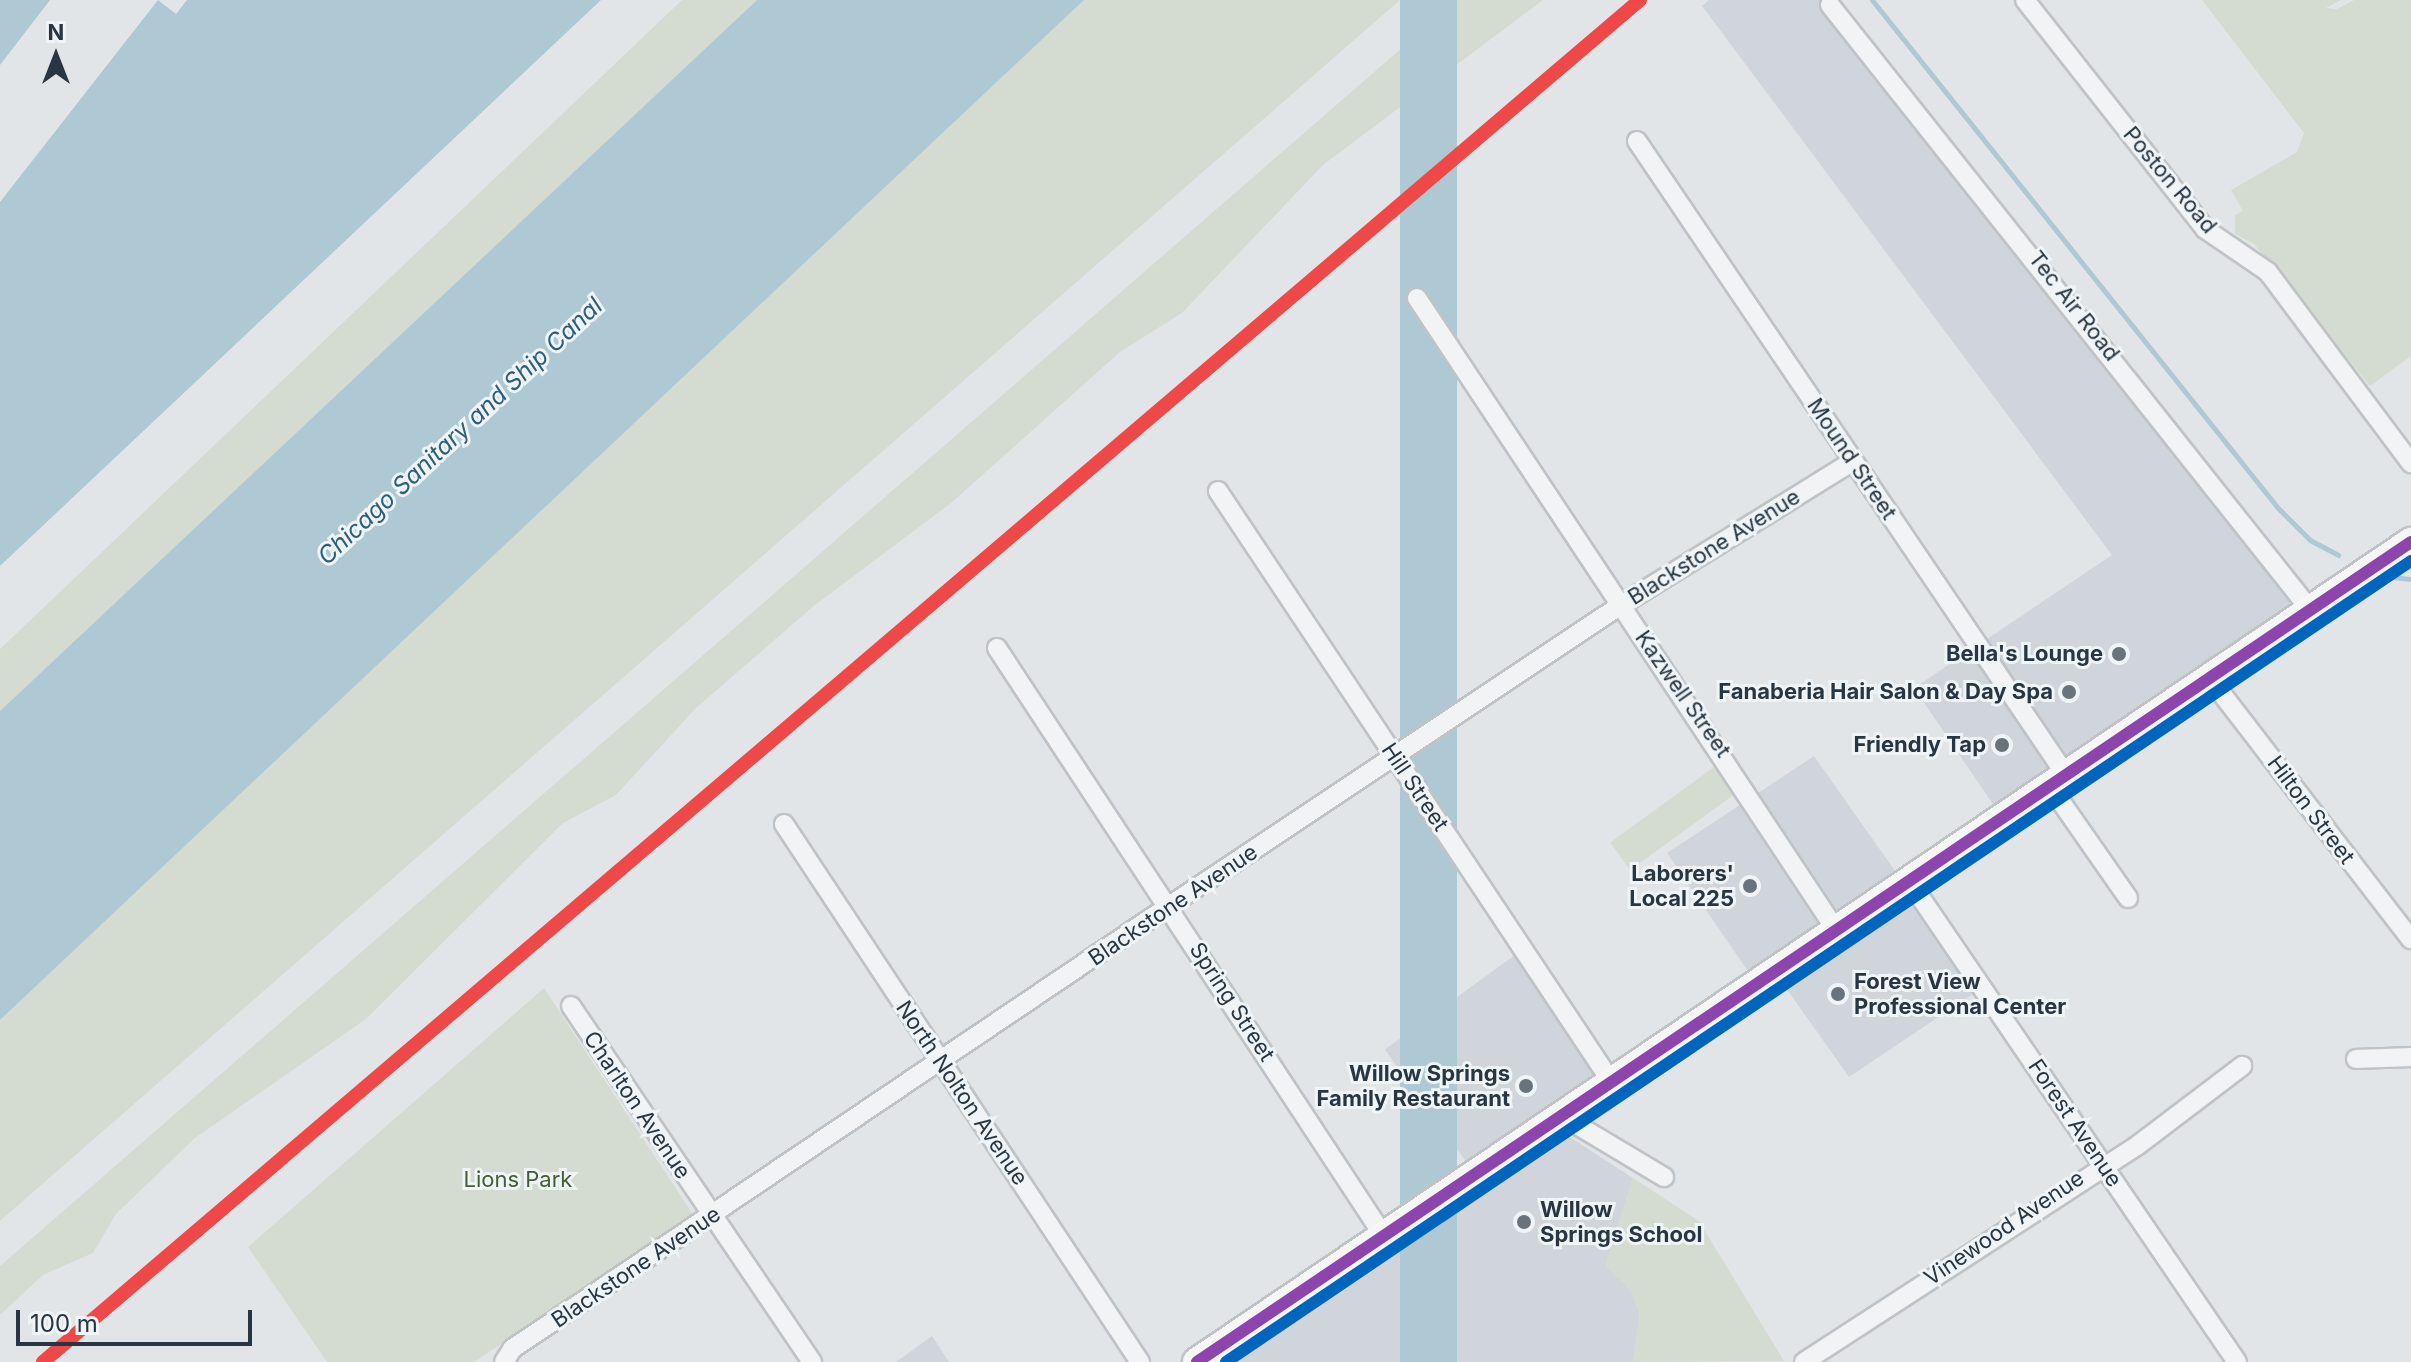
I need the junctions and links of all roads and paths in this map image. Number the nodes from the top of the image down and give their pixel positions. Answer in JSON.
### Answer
{"nodes":[{"id":1,"x":2025,"y":0,"type":"edge"},
{"id":2,"x":1830,"y":5,"type":"dead end"},
{"id":3,"x":1637,"y":141,"type":"dead end"},
{"id":4,"x":1417,"y":298,"type":"dead end"},
{"id":5,"x":1853,"y":461,"type":"junction"},
{"id":6,"x":2411,"y":463,"type":"edge"},
{"id":7,"x":1218,"y":491,"type":"dead end"},
{"id":8,"x":2411,"y":542,"type":"edge"},
{"id":9,"x":1621,"y":605,"type":"junction"},
{"id":10,"x":2312,"y":612,"type":"junction"},
{"id":11,"x":997,"y":648,"type":"dead end"},
{"id":12,"x":2212,"y":681,"type":"junction"},
{"id":13,"x":1395,"y":758,"type":"junction"},
{"id":14,"x":2060,"y":784,"type":"junction"},
{"id":15,"x":784,"y":824,"type":"dead end"},
{"id":16,"x":1912,"y":885,"type":"junction"},
{"id":17,"x":2128,"y":898,"type":"dead end"},
{"id":18,"x":1169,"y":906,"type":"junction"},
{"id":19,"x":1838,"y":933,"type":"junction"},
{"id":20,"x":2411,"y":939,"type":"edge"},
{"id":21,"x":571,"y":1006,"type":"dead end"},
{"id":22,"x":2411,"y":1057,"type":"edge"},
{"id":23,"x":2356,"y":1059,"type":"dead end"},
{"id":24,"x":941,"y":1063,"type":"junction"},
{"id":25,"x":2242,"y":1066,"type":"dead end"},
{"id":26,"x":1612,"y":1083,"type":"junction"},
{"id":27,"x":1562,"y":1116,"type":"junction"},
{"id":28,"x":2103,"y":1162,"type":"junction"},
{"id":29,"x":1664,"y":1177,"type":"dead end"},
{"id":30,"x":712,"y":1216,"type":"junction"},
{"id":31,"x":1385,"y":1238,"type":"junction"},
{"id":32,"x":504,"y":1362,"type":"edge"},
{"id":33,"x":812,"y":1362,"type":"edge"},
{"id":34,"x":1140,"y":1362,"type":"edge"},
{"id":35,"x":1197,"y":1362,"type":"edge"},
{"id":36,"x":1804,"y":1362,"type":"edge"},
{"id":37,"x":2237,"y":1362,"type":"edge"}],
"edges":[{"from":1,"to":6,"type":"street","name":"Poston Road"},
{"from":2,"to":10,"type":"street","name":"Tec Air Road"},
{"from":3,"to":5,"type":"street","name":"Mound Street"},
{"from":4,"to":9,"type":"street","name":"Kazwell Street"},
{"from":5,"to":9,"type":"street","name":"Blackstone Avenue"},
{"from":5,"to":14,"type":"street","name":"Mound Street"},
{"from":7,"to":13,"type":"street","name":"Hill Street"},
{"from":8,"to":10,"type":"main road"},
{"from":9,"to":13,"type":"street","name":"Blackstone Avenue"},
{"from":9,"to":19,"type":"street","name":"Kazwell Street"},
{"from":10,"to":12,"type":"main road"},
{"from":11,"to":18,"type":"street","name":"Spring Street"},
{"from":12,"to":14,"type":"main road"},
{"from":12,"to":20,"type":"street","name":"Hilton Street"},
{"from":13,"to":18,"type":"street","name":"Blackstone Avenue"},
{"from":13,"to":26,"type":"street","name":"Hill Street"},
{"from":14,"to":16,"type":"main road"},
{"from":14,"to":17,"type":"street","name":"Mound Street"},
{"from":15,"to":24,"type":"street","name":"North Nolton Avenue"},
{"from":16,"to":19,"type":"main road"},
{"from":16,"to":28,"type":"street","name":"Forest Avenue"},
{"from":18,"to":24,"type":"street","name":"Blackstone Avenue"},
{"from":18,"to":31,"type":"street","name":"Spring Street"},
{"from":19,"to":26,"type":"main road"},
{"from":21,"to":30,"type":"street","name":"Charlton Avenue"},
{"from":22,"to":23,"type":"street"},
{"from":24,"to":30,"type":"street","name":"Blackstone Avenue"},
{"from":24,"to":34,"type":"street","name":"North Nolton Avenue"},
{"from":25,"to":28,"type":"street","name":"Vinewood Avenue"},
{"from":26,"to":27,"type":"main road"},
{"from":27,"to":29,"type":"street"},
{"from":27,"to":31,"type":"main road"},
{"from":28,"to":36,"type":"street","name":"Vinewood Avenue"},
{"from":28,"to":37,"type":"street","name":"Forest Avenue"},
{"from":30,"to":32,"type":"street","name":"Blackstone Avenue"},
{"from":30,"to":33,"type":"street","name":"Charlton Avenue"},
{"from":31,"to":35,"type":"main road"}]}
